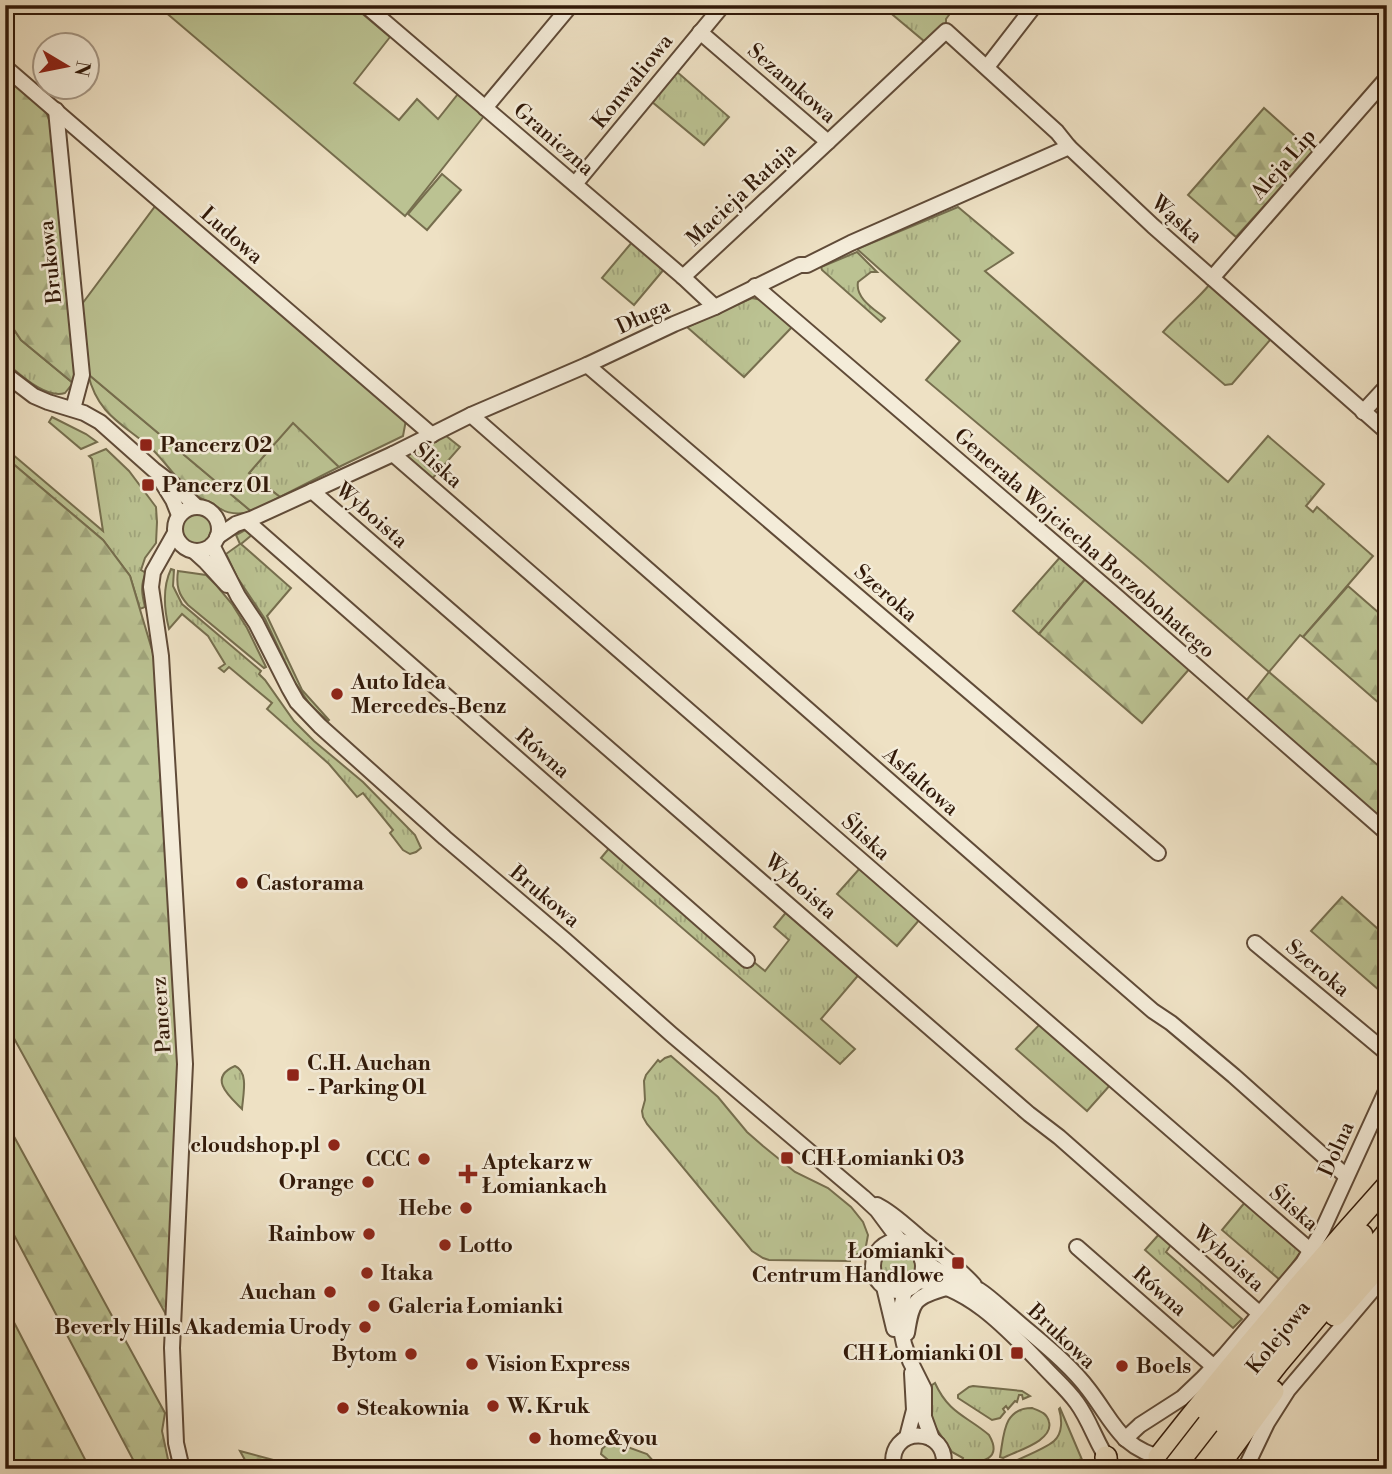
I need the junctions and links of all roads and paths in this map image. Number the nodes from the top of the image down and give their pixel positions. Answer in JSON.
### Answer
{"nodes":[{"id":1,"x":365,"y":5,"type":"edge"},
{"id":2,"x":571,"y":5,"type":"edge"},
{"id":3,"x":723,"y":5,"type":"edge"},
{"id":4,"x":1035,"y":5,"type":"edge"},
{"id":5,"x":946,"y":30,"type":"joint"},
{"id":6,"x":700,"y":32,"type":"junction"},
{"id":7,"x":5,"y":67,"type":"edge"},
{"id":8,"x":987,"y":67,"type":"junction"},
{"id":9,"x":1387,"y":78,"type":"edge"},
{"id":10,"x":485,"y":108,"type":"junction"},
{"id":11,"x":56,"y":110,"type":"junction"},
{"id":12,"x":828,"y":142,"type":"junction"},
{"id":13,"x":1069,"y":147,"type":"junction"},
{"id":14,"x":575,"y":184,"type":"junction"},
{"id":15,"x":682,"y":276,"type":"junction"},
{"id":16,"x":1212,"y":278,"type":"junction"},
{"id":17,"x":755,"y":286,"type":"junction"},
{"id":18,"x":715,"y":307,"type":"junction"},
{"id":19,"x":587,"y":365,"type":"junction"},
{"id":20,"x":5,"y":374,"type":"edge"},
{"id":21,"x":1387,"y":386,"type":"edge"},
{"id":22,"x":73,"y":409,"type":"junction"},
{"id":23,"x":1363,"y":412,"type":"junction"},
{"id":24,"x":471,"y":415,"type":"junction"},
{"id":25,"x":1387,"y":432,"type":"edge"},
{"id":26,"x":432,"y":435,"type":"junction"},
{"id":27,"x":393,"y":454,"type":"junction"},
{"id":28,"x":154,"y":470,"type":"junction"},
{"id":29,"x":312,"y":491,"type":"junction"},
{"id":30,"x":197,"y":507,"type":"junction"},
{"id":31,"x":179,"y":515,"type":"junction"},
{"id":32,"x":216,"y":518,"type":"junction"},
{"id":33,"x":242,"y":522,"type":"junction"},
{"id":34,"x":175,"y":533,"type":"junction"},
{"id":35,"x":215,"y":541,"type":"junction"},
{"id":36,"x":190,"y":550,"type":"junction"},
{"id":37,"x":160,"y":560,"type":"junction"},
{"id":38,"x":238,"y":596,"type":"junction"},
{"id":39,"x":1387,"y":833,"type":"edge"},
{"id":40,"x":1157,"y":853,"type":"dead end"},
{"id":41,"x":1255,"y":943,"type":"dead end"},
{"id":42,"x":747,"y":960,"type":"dead end"},
{"id":43,"x":1387,"y":1054,"type":"edge"},
{"id":44,"x":1387,"y":1088,"type":"edge"},
{"id":45,"x":1346,"y":1176,"type":"junction"},
{"id":46,"x":1387,"y":1186,"type":"edge"},
{"id":47,"x":863,"y":1197,"type":"junction"},
{"id":48,"x":1387,"y":1208,"type":"edge"},
{"id":49,"x":1387,"y":1233,"type":"edge"},
{"id":50,"x":900,"y":1241,"type":"junction"},
{"id":51,"x":881,"y":1247,"type":"junction"},
{"id":52,"x":1077,"y":1247,"type":"dead end"},
{"id":53,"x":1311,"y":1251,"type":"junction"},
{"id":54,"x":1387,"y":1256,"type":"edge"},
{"id":55,"x":922,"y":1260,"type":"junction"},
{"id":56,"x":1387,"y":1273,"type":"edge"},
{"id":57,"x":918,"y":1282,"type":"junction"},
{"id":58,"x":884,"y":1287,"type":"junction"},
{"id":59,"x":946,"y":1288,"type":"junction"},
{"id":60,"x":977,"y":1289,"type":"junction"},
{"id":61,"x":905,"y":1290,"type":"junction"},
{"id":62,"x":1260,"y":1314,"type":"junction"},
{"id":63,"x":905,"y":1349,"type":"junction"},
{"id":64,"x":912,"y":1365,"type":"junction"},
{"id":65,"x":1214,"y":1367,"type":"junction"},
{"id":66,"x":1214,"y":1429,"type":"junction"},
{"id":67,"x":908,"y":1437,"type":"junction"},
{"id":68,"x":932,"y":1439,"type":"junction"},
{"id":69,"x":1125,"y":1439,"type":"junction"},
{"id":70,"x":1109,"y":1465,"type":"edge"},
{"id":71,"x":1161,"y":1465,"type":"edge"},
{"id":72,"x":182,"y":1469,"type":"edge"},
{"id":73,"x":894,"y":1469,"type":"edge"},
{"id":74,"x":943,"y":1469,"type":"edge"},
{"id":75,"x":1187,"y":1469,"type":"edge"},
{"id":76,"x":1195,"y":1469,"type":"edge"},
{"id":77,"x":1216,"y":1469,"type":"edge"},
{"id":78,"x":1245,"y":1469,"type":"edge"}],
"edges":[{"from":1,"to":10,"type":"street","name":"Graniczna"},
{"from":2,"to":10,"type":"street"},
{"from":3,"to":6,"type":"street","name":"Konwaliowa"},
{"from":4,"to":8,"type":"street"},
{"from":5,"to":8,"type":"street","name":"Wąska"},
{"from":5,"to":12,"type":"street","name":"Sezamkowa"},
{"from":6,"to":12,"type":"street","name":"Sezamkowa"},
{"from":6,"to":14,"type":"street","name":"Konwaliowa"},
{"from":7,"to":11,"type":"street","name":"Ludowa"},
{"from":8,"to":13,"type":"street","name":"Wąska"},
{"from":9,"to":16,"type":"street","name":"Aleja Lip"},
{"from":10,"to":14,"type":"street","name":"Graniczna"},
{"from":11,"to":22,"type":"street","name":"Brukowa"},
{"from":11,"to":26,"type":"street","name":"Ludowa"},
{"from":12,"to":15,"type":"street","name":"Macieja Rataja"},
{"from":13,"to":16,"type":"street","name":"Wąska"},
{"from":13,"to":17,"type":"street","name":"Długa"},
{"from":14,"to":15,"type":"street","name":"Graniczna"},
{"from":15,"to":18,"type":"street","name":"Graniczna"},
{"from":16,"to":23,"type":"street","name":"Wąska"},
{"from":17,"to":18,"type":"street","name":"Długa"},
{"from":17,"to":39,"type":"street","name":"Generała Wojciecha Borzobohatego"},
{"from":18,"to":19,"type":"street","name":"Długa"},
{"from":19,"to":24,"type":"street","name":"Długa"},
{"from":19,"to":40,"type":"street","name":"Szeroka"},
{"from":20,"to":22,"type":"street"},
{"from":21,"to":23,"type":"street"},
{"from":22,"to":28,"type":"street"},
{"from":23,"to":25,"type":"street","name":"Wąska"},
{"from":24,"to":26,"type":"street","name":"Długa"},
{"from":24,"to":45,"type":"street","name":"Asfaltowa"},
{"from":26,"to":27,"type":"street","name":"Długa"},
{"from":27,"to":29,"type":"street","name":"Długa"},
{"from":27,"to":53,"type":"street","name":"Śliska"},
{"from":28,"to":30,"type":"street"},
{"from":28,"to":31,"type":"street"},
{"from":29,"to":33,"type":"street","name":"Długa"},
{"from":29,"to":62,"type":"street","name":"Wyboista"},
{"from":30,"to":31,"type":"street"},
{"from":30,"to":32,"type":"street"},
{"from":31,"to":34,"type":"street"},
{"from":32,"to":33,"type":"street"},
{"from":32,"to":35,"type":"street"},
{"from":33,"to":35,"type":"street","name":"Długa"},
{"from":33,"to":42,"type":"street","name":"Równa"},
{"from":34,"to":36,"type":"street"},
{"from":34,"to":37,"type":"street","name":"Pancerz"},
{"from":35,"to":36,"type":"street"},
{"from":35,"to":38,"type":"street","name":"Brukowa"},
{"from":36,"to":37,"type":"street"},
{"from":36,"to":38,"type":"street","name":"Brukowa"},
{"from":37,"to":72,"type":"street","name":"Pancerz"},
{"from":38,"to":47,"type":"street","name":"Brukowa"},
{"from":41,"to":43,"type":"street","name":"Szeroka"},
{"from":44,"to":45,"type":"street","name":"Dolna"},
{"from":45,"to":53,"type":"street","name":"Dolna"},
{"from":46,"to":71,"type":"highway"},
{"from":47,"to":50,"type":"street","name":"Brukowa"},
{"from":47,"to":51,"type":"street","name":"Brukowa"},
{"from":47,"to":60,"type":"street"},
{"from":48,"to":66,"type":"highway","name":"Kolejowa"},
{"from":49,"to":66,"type":"highway","name":"Kolejowa"},
{"from":50,"to":51,"type":"street"},
{"from":50,"to":55,"type":"street"},
{"from":51,"to":58,"type":"street"},
{"from":52,"to":65,"type":"street","name":"Równa"},
{"from":53,"to":62,"type":"street","name":"Dolna"},
{"from":54,"to":77,"type":"highway"},
{"from":55,"to":57,"type":"street"},
{"from":55,"to":60,"type":"street","name":"Brukowa"},
{"from":56,"to":78,"type":"street","name":"Kolejowa"},
{"from":57,"to":59,"type":"street","name":"Brukowa"},
{"from":57,"to":61,"type":"street"},
{"from":58,"to":61,"type":"street"},
{"from":58,"to":63,"type":"street"},
{"from":59,"to":63,"type":"street"},
{"from":59,"to":70,"type":"street","name":"Brukowa"},
{"from":60,"to":69,"type":"street","name":"Brukowa"},
{"from":61,"to":63,"type":"street"},
{"from":62,"to":65,"type":"street","name":"Dolna"},
{"from":63,"to":64,"type":"street"},
{"from":64,"to":67,"type":"street"},
{"from":64,"to":68,"type":"street"},
{"from":65,"to":69,"type":"street","name":"Dolna"},
{"from":66,"to":71,"type":"highway","name":"Kolejowa","bridge":true},
{"from":66,"to":76,"type":"highway","name":"Kolejowa"},
{"from":67,"to":68,"type":"street"},
{"from":67,"to":73,"type":"street"},
{"from":68,"to":74,"type":"street"},
{"from":69,"to":71,"type":"street","name":"Brukowa"},
{"from":71,"to":75,"type":"street","name":"Brukowa"}]}
